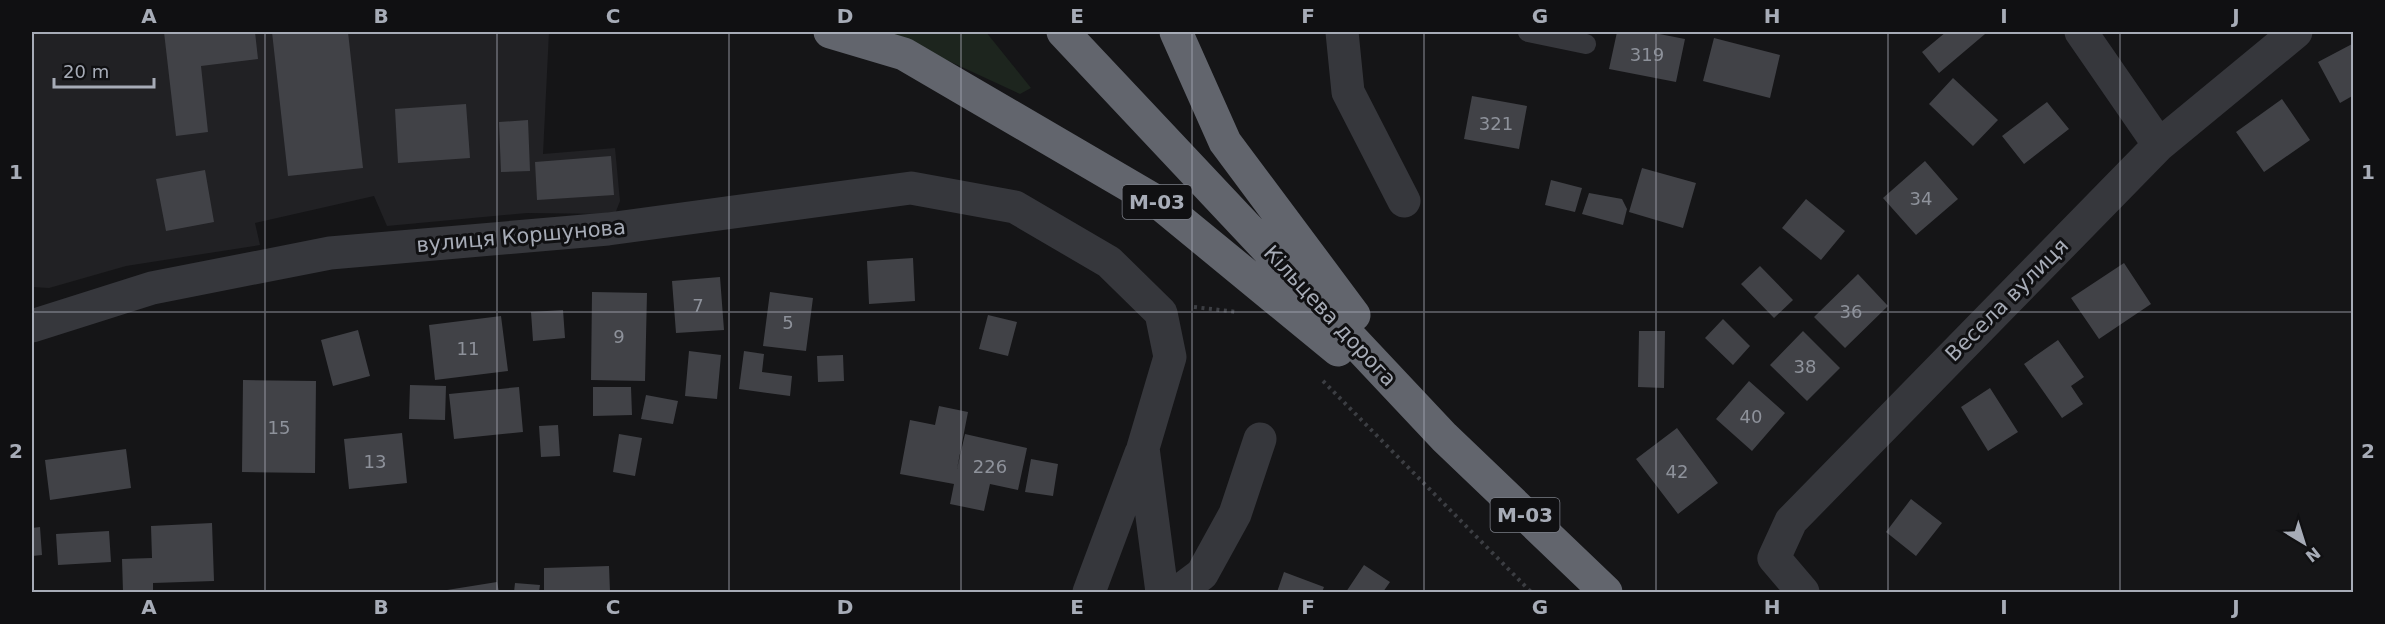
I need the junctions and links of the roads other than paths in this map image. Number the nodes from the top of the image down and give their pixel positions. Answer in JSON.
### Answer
{"nodes":[{"id":1,"x":830,"y":32,"type":"edge"},
{"id":2,"x":1063,"y":32,"type":"edge"},
{"id":3,"x":1176,"y":32,"type":"edge"},
{"id":4,"x":1342,"y":32,"type":"edge"},
{"id":5,"x":1528,"y":32,"type":"edge"},
{"id":6,"x":2081,"y":32,"type":"edge"},
{"id":7,"x":2296,"y":32,"type":"edge"},
{"id":8,"x":1586,"y":44,"type":"dead end"},
{"id":9,"x":2159,"y":145,"type":"junction"},
{"id":10,"x":1404,"y":201,"type":"dead end"},
{"id":11,"x":32,"y":326,"type":"edge"},
{"id":12,"x":1444,"y":437,"type":"junction"},
{"id":13,"x":1260,"y":438,"type":"dead end"},
{"id":14,"x":1143,"y":448,"type":"junction"},
{"id":15,"x":1089,"y":592,"type":"edge"},
{"id":16,"x":1162,"y":592,"type":"edge"},
{"id":17,"x":1178,"y":592,"type":"edge"},
{"id":18,"x":1606,"y":592,"type":"edge"},
{"id":19,"x":1803,"y":592,"type":"edge"}],
"edges":[{"from":1,"to":12,"type":"highway","number":"М-03"},
{"from":2,"to":12,"type":"highway","name":"Кільцева дорога","number":"М-03"},
{"from":3,"to":12,"type":"highway","number":"М-03"},
{"from":4,"to":10,"type":"street"},
{"from":5,"to":8,"type":"lane"},
{"from":6,"to":9,"type":"street"},
{"from":7,"to":9,"type":"street","name":"Весела вулиця"},
{"from":9,"to":19,"type":"street","name":"Весела вулиця"},
{"from":11,"to":14,"type":"street","name":"вулиця Коршунова"},
{"from":12,"to":18,"type":"highway","name":"Кільцева дорога","number":"М-03"},
{"from":13,"to":17,"type":"street"},
{"from":14,"to":15,"type":"street"},
{"from":14,"to":16,"type":"street"}]}
